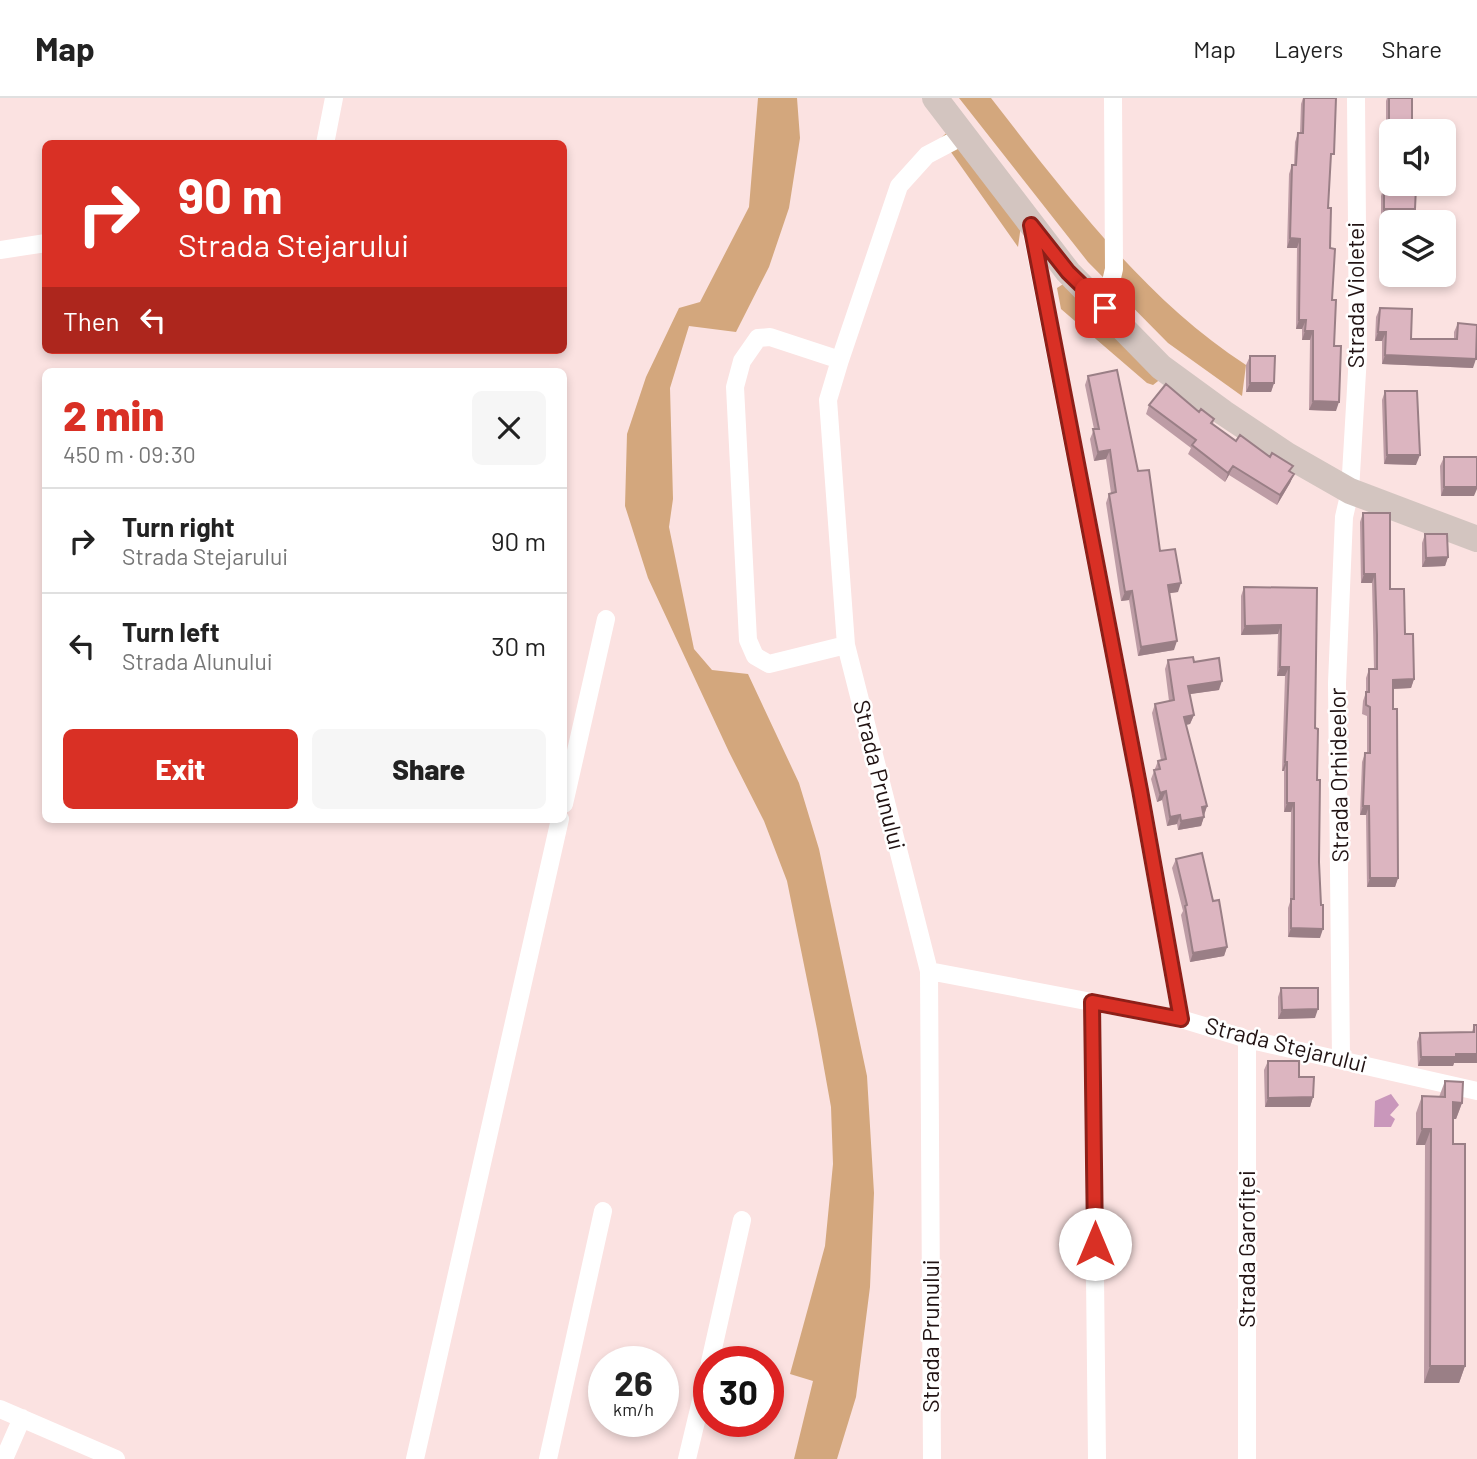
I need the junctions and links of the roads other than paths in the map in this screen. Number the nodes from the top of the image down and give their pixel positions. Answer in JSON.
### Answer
{"nodes":[{"id":1,"x":334,"y":98,"type":"edge"},
{"id":2,"x":936,"y":98,"type":"edge"},
{"id":3,"x":1113,"y":98,"type":"edge"},
{"id":4,"x":1356,"y":98,"type":"edge"},
{"id":5,"x":965,"y":135,"type":"junction"},
{"id":6,"x":326,"y":140,"type":"edge"},
{"id":7,"x":1031,"y":225,"type":"junction"},
{"id":8,"x":42,"y":244,"type":"edge"},
{"id":9,"x":0,"y":250,"type":"edge"},
{"id":10,"x":1105,"y":308,"type":"junction"},
{"id":11,"x":840,"y":360,"type":"junction"},
{"id":12,"x":1350,"y":491,"type":"junction"},
{"id":13,"x":1477,"y":539,"type":"edge"},
{"id":14,"x":606,"y":619,"type":"dead end"},
{"id":15,"x":846,"y":645,"type":"junction"},
{"id":16,"x":567,"y":791,"type":"edge"},
{"id":17,"x":559,"y":823,"type":"edge"},
{"id":18,"x":929,"y":971,"type":"junction"},
{"id":19,"x":1092,"y":1002,"type":"junction"},
{"id":20,"x":1181,"y":1019,"type":"junction"},
{"id":21,"x":1247,"y":1039,"type":"junction"},
{"id":22,"x":1341,"y":1059,"type":"junction"},
{"id":23,"x":1477,"y":1091,"type":"edge"},
{"id":24,"x":603,"y":1211,"type":"dead end"},
{"id":25,"x":742,"y":1220,"type":"dead end"},
{"id":26,"x":714,"y":1346,"type":"edge"},
{"id":27,"x":0,"y":1409,"type":"edge"},
{"id":28,"x":22,"y":1418,"type":"junction"},
{"id":29,"x":693,"y":1434,"type":"edge"},
{"id":30,"x":4,"y":1459,"type":"edge"},
{"id":31,"x":116,"y":1459,"type":"edge"},
{"id":32,"x":415,"y":1459,"type":"edge"},
{"id":33,"x":548,"y":1459,"type":"edge"},
{"id":34,"x":687,"y":1459,"type":"edge"},
{"id":35,"x":932,"y":1459,"type":"edge"},
{"id":36,"x":1097,"y":1459,"type":"edge"},
{"id":37,"x":1247,"y":1459,"type":"edge"}],
"edges":[{"from":1,"to":6,"type":"street"},
{"from":2,"to":5,"type":"street"},
{"from":3,"to":10,"type":"street"},
{"from":4,"to":12,"type":"street","name":"Strada Violetei"},
{"from":5,"to":7,"type":"street"},
{"from":5,"to":11,"type":"street","name":"Strada Prunului"},
{"from":7,"to":10,"type":"street"},
{"from":7,"to":20,"type":"street"},
{"from":8,"to":9,"type":"street"},
{"from":10,"to":12,"type":"street"},
{"from":11,"to":15,"type":"street","name":"Strada Prunului"},
{"from":11,"to":15,"type":"street"},
{"from":12,"to":13,"type":"street"},
{"from":12,"to":22,"type":"street","name":"Strada Orhideelor"},
{"from":14,"to":16,"type":"street"},
{"from":15,"to":18,"type":"street","name":"Strada Prunului"},
{"from":17,"to":32,"type":"street"},
{"from":18,"to":19,"type":"street","name":"Strada Stejarului"},
{"from":18,"to":35,"type":"street","name":"Strada Prunului"},
{"from":19,"to":20,"type":"street","name":"Strada Stejarului"},
{"from":19,"to":36,"type":"street"},
{"from":20,"to":21,"type":"street","name":"Strada Stejarului"},
{"from":21,"to":22,"type":"street","name":"Strada Stejarului"},
{"from":21,"to":37,"type":"street","name":"Strada Garofiței"},
{"from":22,"to":23,"type":"street","name":"Strada Stejarului"},
{"from":24,"to":33,"type":"street"},
{"from":25,"to":26,"type":"street"},
{"from":27,"to":28,"type":"street"},
{"from":28,"to":30,"type":"street"},
{"from":28,"to":31,"type":"street"},
{"from":29,"to":34,"type":"street"}]}
